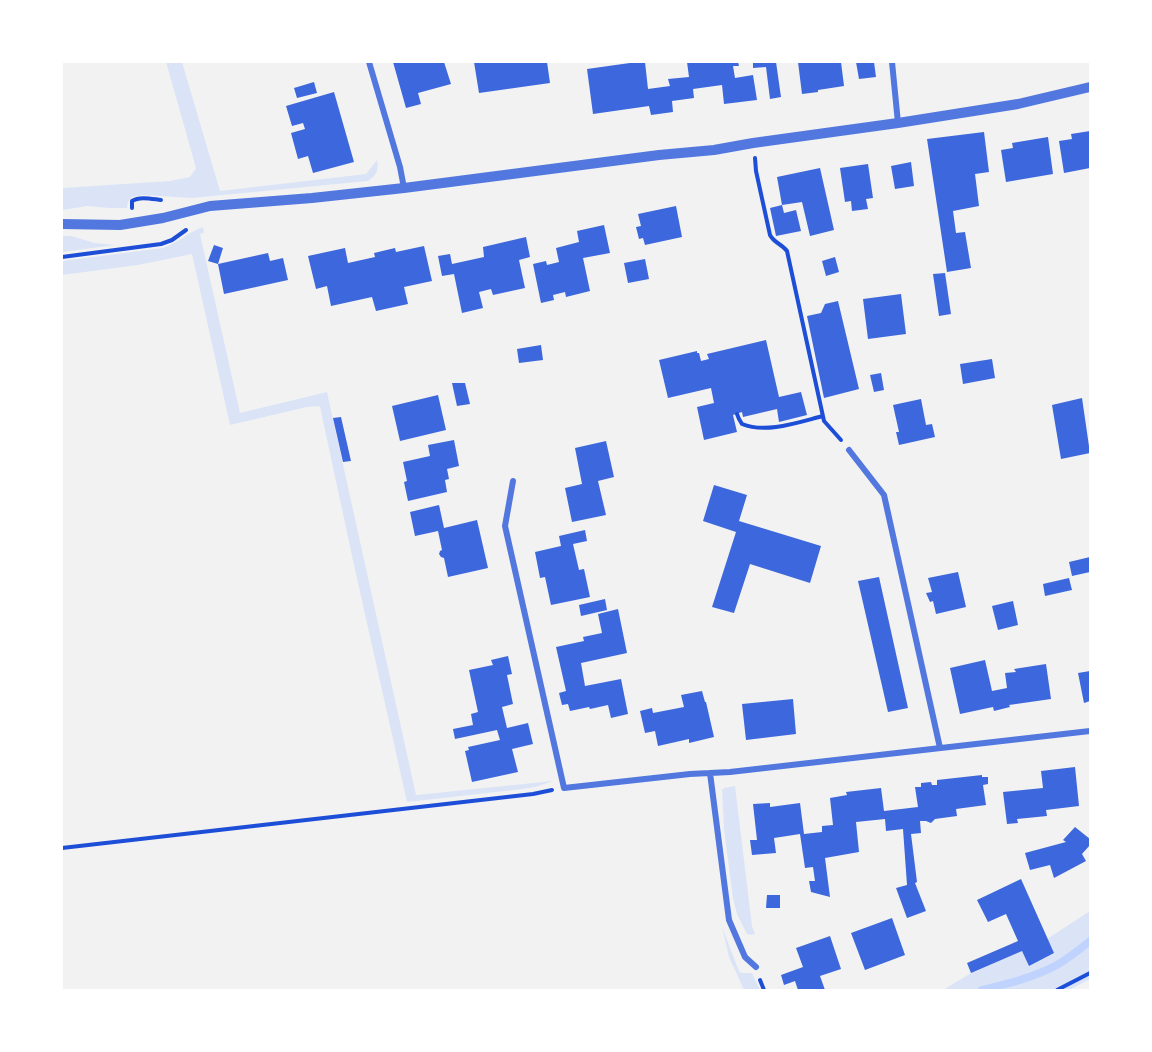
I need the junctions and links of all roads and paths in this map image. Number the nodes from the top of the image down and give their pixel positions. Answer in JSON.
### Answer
{"nodes":[{"id":1,"x":369,"y":62,"type":"edge"},
{"id":2,"x":892,"y":62,"type":"edge"},
{"id":3,"x":1090,"y":87,"type":"edge"},
{"id":4,"x":898,"y":123,"type":"junction"},
{"id":5,"x":756,"y":171,"type":"dead end"},
{"id":6,"x":404,"y":188,"type":"junction"},
{"id":7,"x":62,"y":224,"type":"edge"},
{"id":8,"x":136,"y":248,"type":"dead end"},
{"id":9,"x":62,"y":257,"type":"edge"},
{"id":10,"x":737,"y":414,"type":"dead end"},
{"id":11,"x":823,"y":416,"type":"junction"},
{"id":12,"x":849,"y":450,"type":"joint"},
{"id":13,"x":513,"y":481,"type":"dead end"},
{"id":14,"x":1090,"y":731,"type":"edge"},
{"id":15,"x":940,"y":748,"type":"junction"},
{"id":16,"x":710,"y":773,"type":"junction"},
{"id":17,"x":564,"y":788,"type":"junction"},
{"id":18,"x":62,"y":848,"type":"edge"},
{"id":19,"x":756,"y":967,"type":"dead end"},
{"id":20,"x":1090,"y":973,"type":"edge"},
{"id":21,"x":1057,"y":990,"type":"edge"}],
"edges":[{"from":1,"to":6,"type":"street"},
{"from":2,"to":4,"type":"street"},
{"from":3,"to":4,"type":"street"},
{"from":4,"to":6,"type":"street"},
{"from":5,"to":11,"type":"path"},
{"from":6,"to":7,"type":"street"},
{"from":8,"to":9,"type":"path"},
{"from":10,"to":11,"type":"path"},
{"from":11,"to":12,"type":"path"},
{"from":12,"to":15,"type":"street"},
{"from":13,"to":17,"type":"street"},
{"from":14,"to":15,"type":"street"},
{"from":15,"to":16,"type":"street"},
{"from":16,"to":17,"type":"street"},
{"from":16,"to":19,"type":"street"},
{"from":17,"to":18,"type":"path"},
{"from":20,"to":21,"type":"path"}]}
